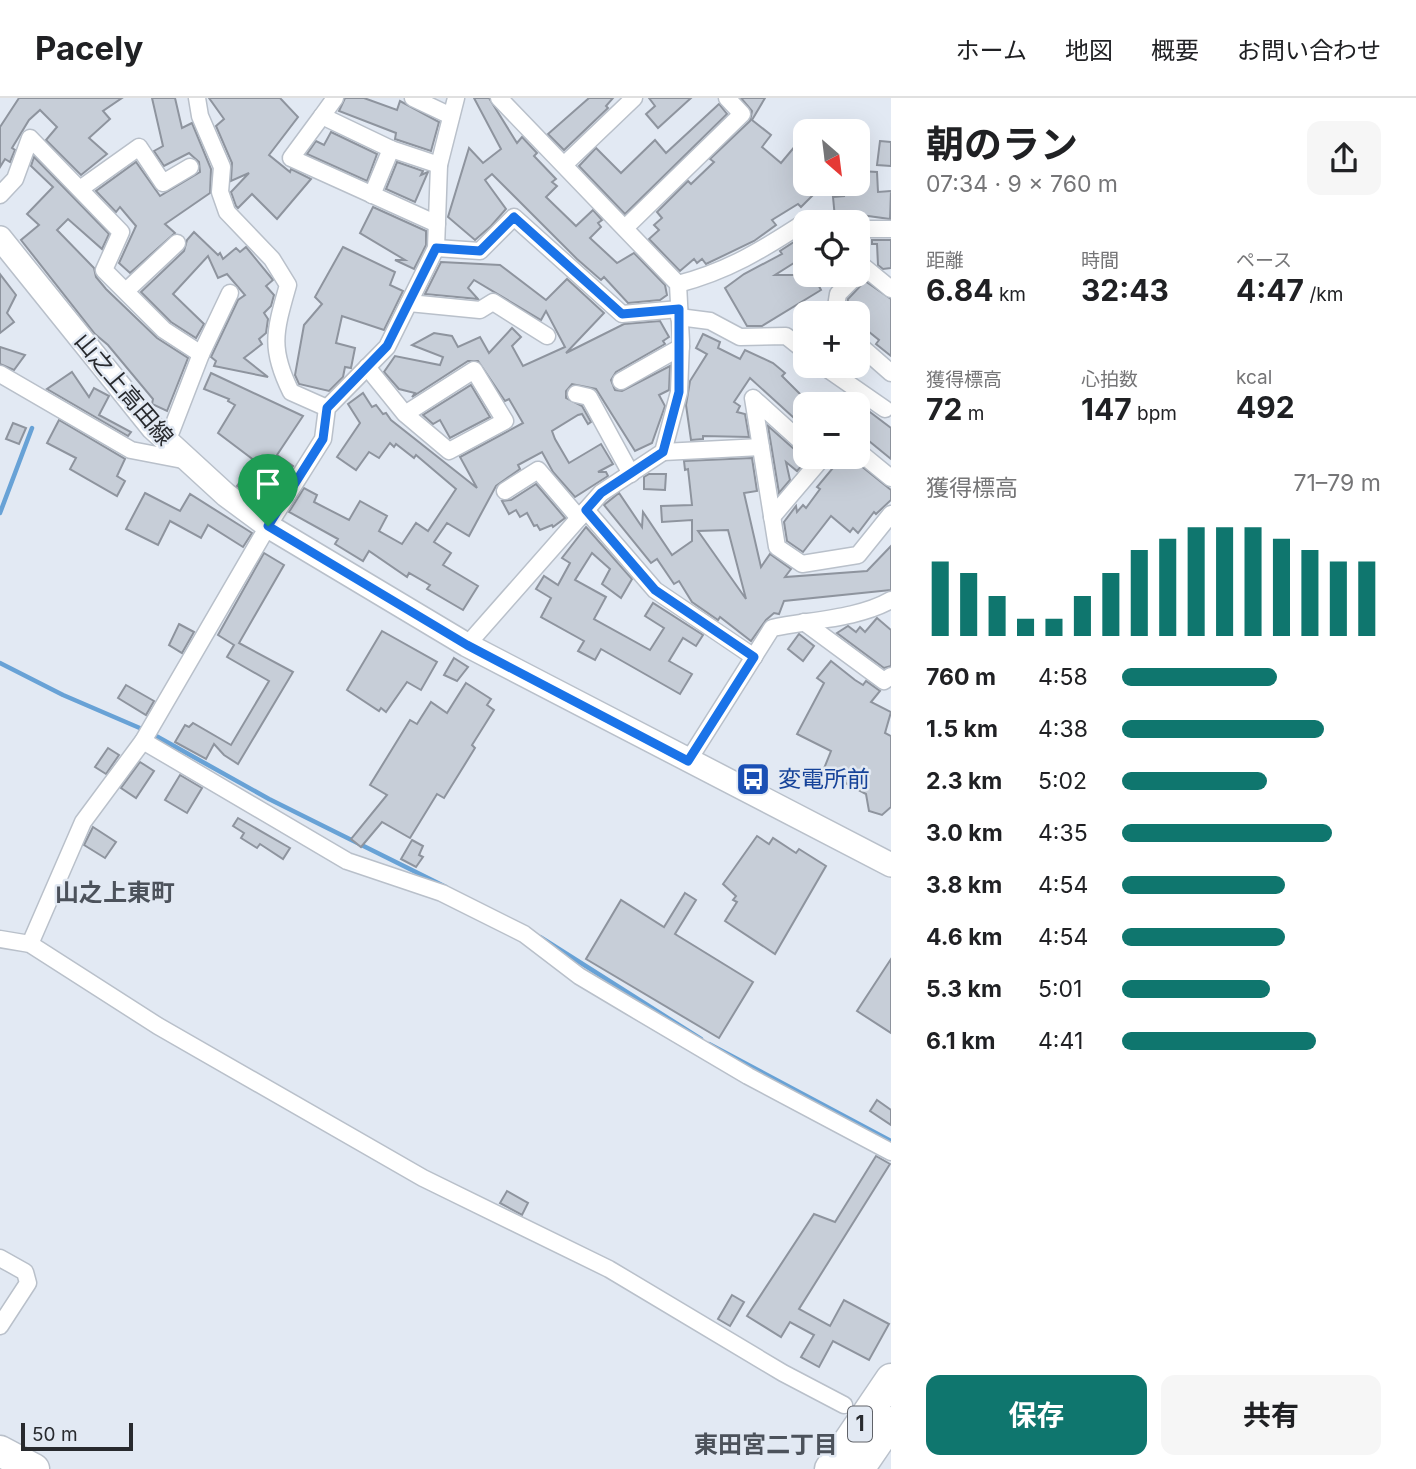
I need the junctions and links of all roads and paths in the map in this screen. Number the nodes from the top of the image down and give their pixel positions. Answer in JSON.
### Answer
{"nodes":[{"id":1,"x":197,"y":98,"type":"edge"},
{"id":2,"x":335,"y":98,"type":"edge"},
{"id":3,"x":413,"y":98,"type":"edge"},
{"id":4,"x":456,"y":98,"type":"edge"},
{"id":5,"x":499,"y":98,"type":"edge"},
{"id":6,"x":634,"y":98,"type":"edge"},
{"id":7,"x":727,"y":98,"type":"edge"},
{"id":8,"x":322,"y":116,"type":"junction"},
{"id":9,"x":451,"y":116,"type":"junction"},
{"id":10,"x":391,"y":149,"type":"junction"},
{"id":11,"x":565,"y":164,"type":"junction"},
{"id":12,"x":439,"y":165,"type":"junction"},
{"id":13,"x":190,"y":167,"type":"dead end"},
{"id":14,"x":79,"y":189,"type":"junction"},
{"id":15,"x":0,"y":195,"type":"edge"},
{"id":16,"x":372,"y":195,"type":"junction"},
{"id":17,"x":437,"y":224,"type":"junction"},
{"id":18,"x":625,"y":228,"type":"junction"},
{"id":19,"x":870,"y":229,"type":"edge"},
{"id":20,"x":891,"y":229,"type":"edge"},
{"id":21,"x":793,"y":230,"type":"edge"},
{"id":22,"x":0,"y":238,"type":"edge"},
{"id":23,"x":177,"y":243,"type":"dead end"},
{"id":24,"x":436,"y":248,"type":"junction"},
{"id":25,"x":870,"y":278,"type":"edge"},
{"id":26,"x":678,"y":284,"type":"junction"},
{"id":27,"x":891,"y":289,"type":"edge"},
{"id":28,"x":126,"y":291,"type":"junction"},
{"id":29,"x":230,"y":293,"type":"dead end"},
{"id":30,"x":409,"y":303,"type":"junction"},
{"id":31,"x":679,"y":313,"type":"junction"},
{"id":32,"x":547,"y":336,"type":"dead end"},
{"id":33,"x":793,"y":342,"type":"edge"},
{"id":34,"x":681,"y":347,"type":"junction"},
{"id":35,"x":201,"y":354,"type":"junction"},
{"id":36,"x":870,"y":355,"type":"edge"},
{"id":37,"x":367,"y":367,"type":"junction"},
{"id":38,"x":891,"y":373,"type":"edge"},
{"id":39,"x":0,"y":374,"type":"edge"},
{"id":40,"x":840,"y":378,"type":"edge"},
{"id":41,"x":621,"y":381,"type":"dead end"},
{"id":42,"x":576,"y":394,"type":"dead end"},
{"id":43,"x":327,"y":408,"type":"junction"},
{"id":44,"x":885,"y":409,"type":"dead end"},
{"id":45,"x":405,"y":414,"type":"junction"},
{"id":46,"x":793,"y":434,"type":"edge"},
{"id":47,"x":167,"y":442,"type":"junction"},
{"id":48,"x":761,"y":447,"type":"junction"},
{"id":49,"x":663,"y":452,"type":"junction"},
{"id":50,"x":188,"y":461,"type":"junction"},
{"id":51,"x":870,"y":461,"type":"edge"},
{"id":52,"x":812,"y":469,"type":"edge"},
{"id":53,"x":631,"y":474,"type":"junction"},
{"id":54,"x":891,"y":478,"type":"edge"},
{"id":55,"x":505,"y":491,"type":"dead end"},
{"id":56,"x":583,"y":514,"type":"junction"},
{"id":57,"x":891,"y":514,"type":"edge"},
{"id":58,"x":772,"y":517,"type":"junction"},
{"id":59,"x":268,"y":526,"type":"junction"},
{"id":60,"x":891,"y":600,"type":"edge"},
{"id":61,"x":804,"y":622,"type":"junction"},
{"id":62,"x":467,"y":645,"type":"junction"},
{"id":63,"x":754,"y":657,"type":"junction"},
{"id":64,"x":891,"y":676,"type":"edge"},
{"id":65,"x":143,"y":741,"type":"junction"},
{"id":66,"x":688,"y":761,"type":"junction"},
{"id":67,"x":891,"y":865,"type":"edge"},
{"id":68,"x":0,"y":939,"type":"edge"},
{"id":69,"x":30,"y":944,"type":"junction"},
{"id":70,"x":891,"y":1152,"type":"edge"},
{"id":71,"x":0,"y":1258,"type":"edge"},
{"id":72,"x":0,"y":1326,"type":"edge"},
{"id":73,"x":891,"y":1379,"type":"edge"},
{"id":74,"x":844,"y":1405,"type":"dead end"},
{"id":75,"x":891,"y":1422,"type":"edge"},
{"id":76,"x":0,"y":1451,"type":"edge"},
{"id":77,"x":34,"y":1469,"type":"edge"},
{"id":78,"x":830,"y":1469,"type":"edge"},
{"id":79,"x":859,"y":1469,"type":"edge"}],
"edges":[{"from":1,"to":43,"type":"street"},
{"from":2,"to":8,"type":"street"},
{"from":3,"to":9,"type":"street"},
{"from":4,"to":9,"type":"street"},
{"from":5,"to":11,"type":"street"},
{"from":6,"to":11,"type":"street"},
{"from":7,"to":18,"type":"street"},
{"from":8,"to":10,"type":"street"},
{"from":8,"to":16,"type":"street"},
{"from":9,"to":12,"type":"street"},
{"from":10,"to":12,"type":"street"},
{"from":10,"to":16,"type":"street"},
{"from":11,"to":18,"type":"street"},
{"from":12,"to":17,"type":"street"},
{"from":13,"to":14,"type":"street"},
{"from":14,"to":15,"type":"street"},
{"from":14,"to":28,"type":"street"},
{"from":16,"to":17,"type":"street"},
{"from":17,"to":24,"type":"street"},
{"from":18,"to":26,"type":"street"},
{"from":19,"to":20,"type":"street"},
{"from":21,"to":26,"type":"street"},
{"from":22,"to":47,"type":"street","name":"山之上高田線"},
{"from":23,"to":28,"type":"street"},
{"from":24,"to":30,"type":"street"},
{"from":24,"to":31,"type":"street"},
{"from":25,"to":27,"type":"street"},
{"from":26,"to":31,"type":"street"},
{"from":28,"to":35,"type":"street"},
{"from":29,"to":35,"type":"street"},
{"from":30,"to":32,"type":"street"},
{"from":30,"to":37,"type":"street"},
{"from":31,"to":33,"type":"street"},
{"from":31,"to":34,"type":"street"},
{"from":34,"to":41,"type":"street"},
{"from":34,"to":49,"type":"street"},
{"from":35,"to":47,"type":"street"},
{"from":36,"to":38,"type":"street"},
{"from":37,"to":43,"type":"street"},
{"from":37,"to":45,"type":"street"},
{"from":39,"to":50,"type":"street"},
{"from":40,"to":44,"type":"street"},
{"from":42,"to":53,"type":"street"},
{"from":43,"to":59,"type":"street"},
{"from":45,"to":45,"type":"street"},
{"from":46,"to":48,"type":"street"},
{"from":47,"to":50,"type":"street","name":"山之上高田線"},
{"from":48,"to":49,"type":"street"},
{"from":48,"to":58,"type":"street"},
{"from":49,"to":53,"type":"street"},
{"from":50,"to":59,"type":"street","name":"山之上高田線"},
{"from":51,"to":54,"type":"street"},
{"from":52,"to":58,"type":"street"},
{"from":53,"to":56,"type":"street"},
{"from":55,"to":56,"type":"street"},
{"from":56,"to":62,"type":"street"},
{"from":56,"to":63,"type":"street"},
{"from":57,"to":58,"type":"street"},
{"from":59,"to":62,"type":"street","name":"山之上高田線"},
{"from":59,"to":65,"type":"street"},
{"from":60,"to":61,"type":"street"},
{"from":61,"to":63,"type":"street"},
{"from":61,"to":64,"type":"street"},
{"from":62,"to":66,"type":"street","name":"山之上高田線"},
{"from":63,"to":66,"type":"street"},
{"from":65,"to":69,"type":"street"},
{"from":65,"to":70,"type":"street"},
{"from":66,"to":67,"type":"street","name":"山之上高田線"},
{"from":68,"to":69,"type":"street"},
{"from":69,"to":74,"type":"street"},
{"from":71,"to":72,"type":"street"},
{"from":73,"to":78,"type":"highway","number":"1"},
{"from":75,"to":79,"type":"highway","number":"1"},
{"from":76,"to":77,"type":"highway"}]}
